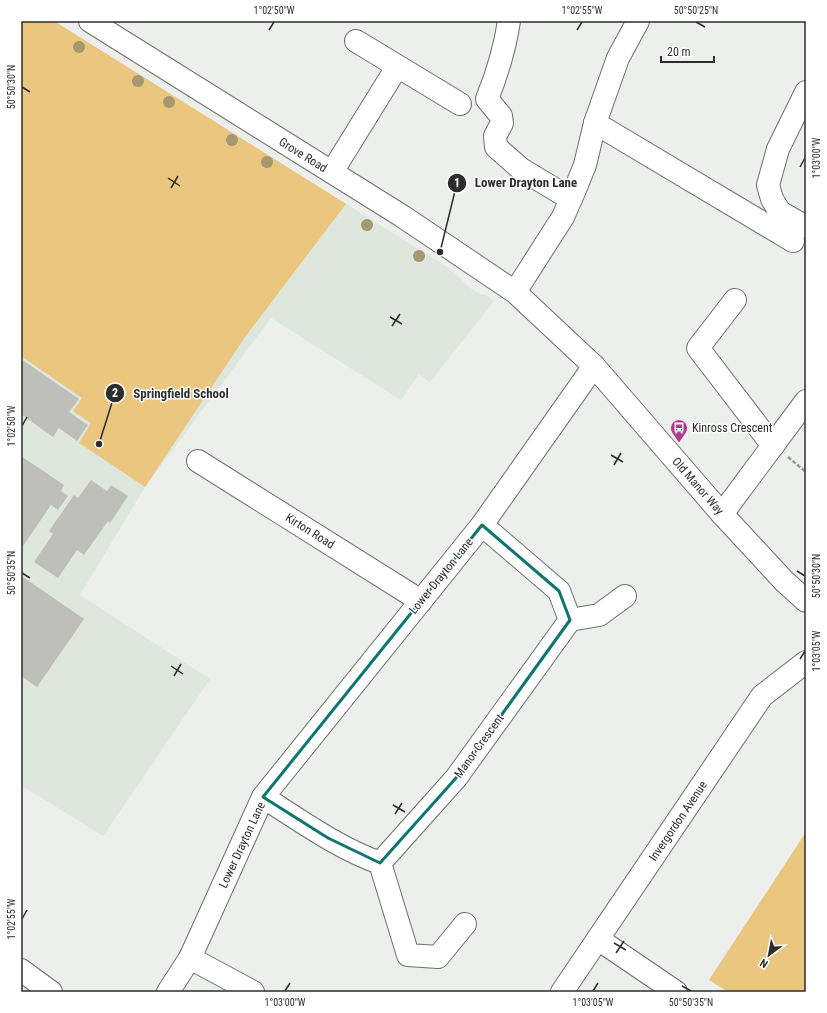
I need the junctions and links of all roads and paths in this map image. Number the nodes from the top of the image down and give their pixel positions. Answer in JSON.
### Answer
{"nodes":[{"id":1,"x":90,"y":21,"type":"edge"},
{"id":2,"x":509,"y":21,"type":"edge"},
{"id":3,"x":638,"y":21,"type":"edge"},
{"id":4,"x":356,"y":41,"type":"dead end"},
{"id":5,"x":397,"y":67,"type":"junction"},
{"id":6,"x":806,"y":92,"type":"edge"},
{"id":7,"x":460,"y":104,"type":"dead end"},
{"id":8,"x":595,"y":123,"type":"junction"},
{"id":9,"x":332,"y":172,"type":"junction"},
{"id":10,"x":571,"y":199,"type":"junction"},
{"id":11,"x":799,"y":234,"type":"edge"},
{"id":12,"x":515,"y":292,"type":"junction"},
{"id":13,"x":735,"y":300,"type":"dead end"},
{"id":14,"x":594,"y":366,"type":"junction"},
{"id":15,"x":806,"y":401,"type":"edge"},
{"id":16,"x":773,"y":446,"type":"junction"},
{"id":17,"x":198,"y":461,"type":"dead end"},
{"id":18,"x":722,"y":514,"type":"junction"},
{"id":19,"x":482,"y":525,"type":"junction"},
{"id":20,"x":625,"y":596,"type":"dead end"},
{"id":21,"x":806,"y":601,"type":"edge"},
{"id":22,"x":421,"y":602,"type":"junction"},
{"id":23,"x":570,"y":620,"type":"junction"},
{"id":24,"x":806,"y":662,"type":"edge"},
{"id":25,"x":263,"y":798,"type":"junction"},
{"id":26,"x":380,"y":863,"type":"junction"},
{"id":27,"x":465,"y":924,"type":"dead end"},
{"id":28,"x":598,"y":939,"type":"junction"},
{"id":29,"x":190,"y":958,"type":"junction"},
{"id":30,"x":21,"y":970,"type":"edge"},
{"id":31,"x":51,"y":992,"type":"edge"},
{"id":32,"x":168,"y":992,"type":"edge"},
{"id":33,"x":253,"y":992,"type":"edge"},
{"id":34,"x":562,"y":992,"type":"edge"},
{"id":35,"x":676,"y":992,"type":"edge"}],
"edges":[{"from":1,"to":9,"type":"street","name":"Grove Road"},
{"from":2,"to":10,"type":"street"},
{"from":3,"to":8,"type":"street"},
{"from":4,"to":5,"type":"street"},
{"from":5,"to":7,"type":"street"},
{"from":5,"to":9,"type":"street"},
{"from":6,"to":11,"type":"street"},
{"from":8,"to":10,"type":"street"},
{"from":8,"to":11,"type":"street"},
{"from":9,"to":12,"type":"street","name":"Grove Road"},
{"from":10,"to":12,"type":"street"},
{"from":12,"to":14,"type":"street"},
{"from":13,"to":16,"type":"street"},
{"from":14,"to":18,"type":"street","name":"Old Manor Way"},
{"from":14,"to":19,"type":"street","name":"Lower Drayton Lane"},
{"from":15,"to":16,"type":"street"},
{"from":16,"to":18,"type":"street"},
{"from":17,"to":22,"type":"street","name":"Kirton Road"},
{"from":18,"to":21,"type":"street","name":"Old Manor Way"},
{"from":19,"to":22,"type":"street","name":"Lower Drayton Lane"},
{"from":19,"to":23,"type":"street"},
{"from":20,"to":23,"type":"street"},
{"from":22,"to":25,"type":"street","name":"Lower Drayton Lane"},
{"from":23,"to":26,"type":"street","name":"Manor Crescent"},
{"from":24,"to":28,"type":"street","name":"Invergordon Avenue"},
{"from":25,"to":26,"type":"street"},
{"from":25,"to":29,"type":"street","name":"Lower Drayton Lane"},
{"from":26,"to":27,"type":"street"},
{"from":28,"to":34,"type":"street","name":"Invergordon Avenue"},
{"from":28,"to":35,"type":"street"},
{"from":29,"to":32,"type":"street","name":"Lower Drayton Lane"},
{"from":29,"to":33,"type":"street"},
{"from":30,"to":31,"type":"street"}]}
